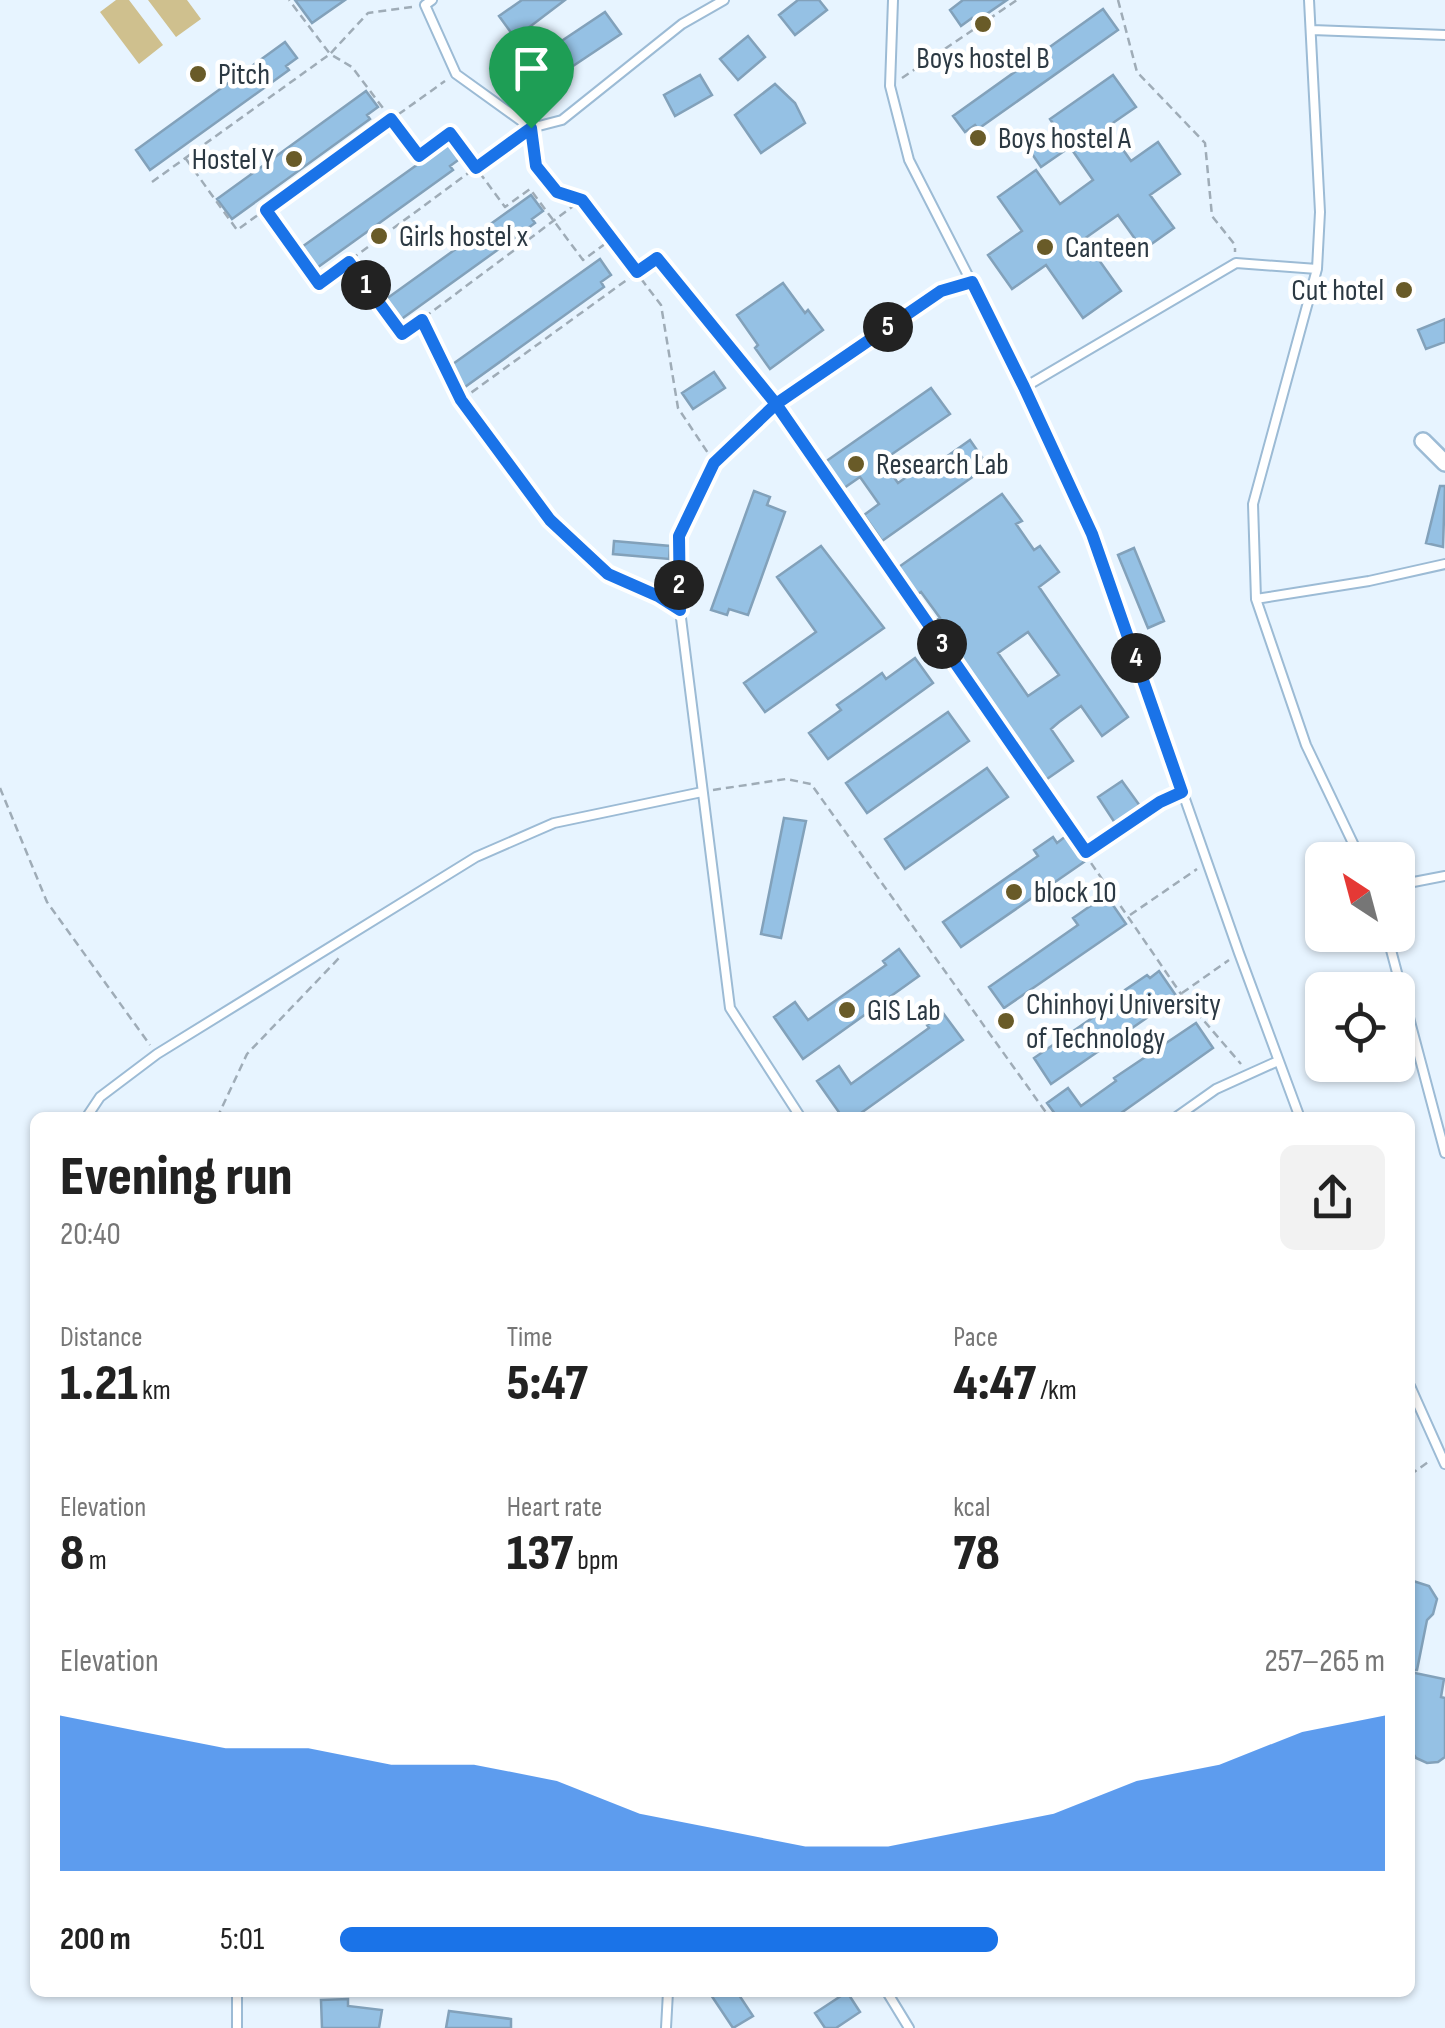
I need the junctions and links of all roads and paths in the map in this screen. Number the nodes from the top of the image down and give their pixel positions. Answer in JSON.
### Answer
{"nodes":[{"id":1,"x":289,"y":0,"type":"edge"},
{"id":2,"x":724,"y":0,"type":"edge"},
{"id":3,"x":893,"y":0,"type":"edge"},
{"id":4,"x":1017,"y":0,"type":"edge"},
{"id":5,"x":1118,"y":0,"type":"edge"},
{"id":6,"x":1309,"y":0,"type":"edge"},
{"id":7,"x":426,"y":2,"type":"edge"},
{"id":8,"x":1312,"y":30,"type":"junction"},
{"id":9,"x":1445,"y":35,"type":"edge"},
{"id":10,"x":330,"y":54,"type":"junction"},
{"id":11,"x":456,"y":74,"type":"junction"},
{"id":12,"x":890,"y":86,"type":"junction"},
{"id":13,"x":391,"y":119,"type":"junction"},
{"id":14,"x":531,"y":128,"type":"junction"},
{"id":15,"x":186,"y":159,"type":"junction"},
{"id":16,"x":476,"y":168,"type":"junction"},
{"id":17,"x":152,"y":182,"type":"dead end"},
{"id":18,"x":582,"y":200,"type":"junction"},
{"id":19,"x":266,"y":210,"type":"junction"},
{"id":20,"x":554,"y":222,"type":"junction"},
{"id":21,"x":610,"y":240,"type":"junction"},
{"id":22,"x":349,"y":262,"type":"junction"},
{"id":23,"x":1236,"y":264,"type":"junction"},
{"id":24,"x":1316,"y":269,"type":"junction"},
{"id":25,"x":637,"y":272,"type":"junction"},
{"id":26,"x":972,"y":282,"type":"junction"},
{"id":27,"x":422,"y":320,"type":"junction"},
{"id":28,"x":1024,"y":387,"type":"junction"},
{"id":29,"x":461,"y":400,"type":"junction"},
{"id":30,"x":776,"y":404,"type":"junction"},
{"id":31,"x":1422,"y":440,"type":"dead end"},
{"id":32,"x":714,"y":463,"type":"junction"},
{"id":33,"x":1445,"y":463,"type":"edge"},
{"id":34,"x":1445,"y":564,"type":"edge"},
{"id":35,"x":1256,"y":600,"type":"junction"},
{"id":36,"x":680,"y":610,"type":"junction"},
{"id":37,"x":0,"y":788,"type":"edge"},
{"id":38,"x":702,"y":792,"type":"junction"},
{"id":39,"x":1182,"y":792,"type":"junction"},
{"id":40,"x":1352,"y":842,"type":"edge"},
{"id":41,"x":1086,"y":852,"type":"junction"},
{"id":42,"x":1208,"y":865,"type":"junction"},
{"id":43,"x":1445,"y":876,"type":"edge"},
{"id":44,"x":1415,"y":881,"type":"edge"},
{"id":45,"x":1128,"y":916,"type":"junction"},
{"id":46,"x":347,"y":936,"type":"junction"},
{"id":47,"x":1392,"y":952,"type":"edge"},
{"id":48,"x":1239,"y":954,"type":"junction"},
{"id":49,"x":1181,"y":994,"type":"junction"},
{"id":50,"x":157,"y":1054,"type":"junction"},
{"id":51,"x":1278,"y":1061,"type":"junction"},
{"id":52,"x":1248,"y":1072,"type":"junction"},
{"id":53,"x":90,"y":1112,"type":"edge"},
{"id":54,"x":220,"y":1112,"type":"edge"},
{"id":55,"x":797,"y":1112,"type":"edge"},
{"id":56,"x":1046,"y":1112,"type":"edge"},
{"id":57,"x":1185,"y":1112,"type":"edge"},
{"id":58,"x":1298,"y":1112,"type":"edge"},
{"id":59,"x":1445,"y":1153,"type":"edge"},
{"id":60,"x":1415,"y":1397,"type":"edge"},
{"id":61,"x":1440,"y":1454,"type":"junction"},
{"id":62,"x":1445,"y":1464,"type":"edge"},
{"id":63,"x":1415,"y":1472,"type":"edge"},
{"id":64,"x":237,"y":1997,"type":"edge"},
{"id":65,"x":668,"y":1997,"type":"edge"},
{"id":66,"x":890,"y":1997,"type":"edge"},
{"id":67,"x":236,"y":2028,"type":"edge"},
{"id":68,"x":666,"y":2028,"type":"edge"},
{"id":69,"x":909,"y":2028,"type":"edge"}],
"edges":[{"from":1,"to":10,"type":"path"},
{"from":2,"to":14,"type":"lane"},
{"from":3,"to":12,"type":"lane"},
{"from":4,"to":12,"type":"path"},
{"from":5,"to":23,"type":"path"},
{"from":6,"to":8,"type":"lane"},
{"from":7,"to":10,"type":"path"},
{"from":7,"to":11,"type":"lane"},
{"from":8,"to":9,"type":"lane"},
{"from":8,"to":24,"type":"lane"},
{"from":10,"to":13,"type":"path"},
{"from":10,"to":15,"type":"path"},
{"from":11,"to":13,"type":"path"},
{"from":11,"to":14,"type":"lane"},
{"from":12,"to":26,"type":"lane"},
{"from":13,"to":16,"type":"path"},
{"from":13,"to":19,"type":"path"},
{"from":14,"to":16,"type":"path"},
{"from":14,"to":18,"type":"path"},
{"from":15,"to":17,"type":"path"},
{"from":15,"to":19,"type":"path"},
{"from":16,"to":20,"type":"path"},
{"from":16,"to":22,"type":"path"},
{"from":18,"to":20,"type":"path"},
{"from":18,"to":21,"type":"path"},
{"from":19,"to":22,"type":"path"},
{"from":20,"to":21,"type":"path"},
{"from":20,"to":27,"type":"path"},
{"from":21,"to":25,"type":"path"},
{"from":22,"to":27,"type":"path"},
{"from":23,"to":24,"type":"lane"},
{"from":23,"to":28,"type":"lane"},
{"from":24,"to":35,"type":"lane"},
{"from":25,"to":29,"type":"path"},
{"from":25,"to":30,"type":"path"},
{"from":25,"to":32,"type":"path"},
{"from":26,"to":28,"type":"lane"},
{"from":26,"to":30,"type":"lane"},
{"from":27,"to":29,"type":"path"},
{"from":28,"to":39,"type":"lane"},
{"from":29,"to":36,"type":"path"},
{"from":30,"to":32,"type":"lane"},
{"from":30,"to":41,"type":"path"},
{"from":31,"to":33,"type":"street"},
{"from":32,"to":36,"type":"lane"},
{"from":34,"to":35,"type":"lane"},
{"from":35,"to":40,"type":"lane"},
{"from":36,"to":38,"type":"lane"},
{"from":37,"to":50,"type":"path"},
{"from":38,"to":46,"type":"lane"},
{"from":38,"to":55,"type":"lane"},
{"from":38,"to":56,"type":"path"},
{"from":39,"to":41,"type":"path"},
{"from":39,"to":42,"type":"lane"},
{"from":41,"to":45,"type":"path"},
{"from":42,"to":45,"type":"path"},
{"from":42,"to":48,"type":"lane"},
{"from":43,"to":44,"type":"lane"},
{"from":45,"to":49,"type":"path"},
{"from":46,"to":50,"type":"lane"},
{"from":46,"to":54,"type":"path"},
{"from":47,"to":59,"type":"lane"},
{"from":48,"to":49,"type":"path"},
{"from":48,"to":51,"type":"lane"},
{"from":49,"to":52,"type":"path"},
{"from":50,"to":53,"type":"lane"},
{"from":51,"to":52,"type":"lane"},
{"from":51,"to":58,"type":"lane"},
{"from":52,"to":57,"type":"lane"},
{"from":60,"to":61,"type":"lane"},
{"from":61,"to":62,"type":"lane"},
{"from":61,"to":63,"type":"path"},
{"from":64,"to":67,"type":"lane"},
{"from":65,"to":68,"type":"lane"},
{"from":66,"to":69,"type":"lane"}]}
